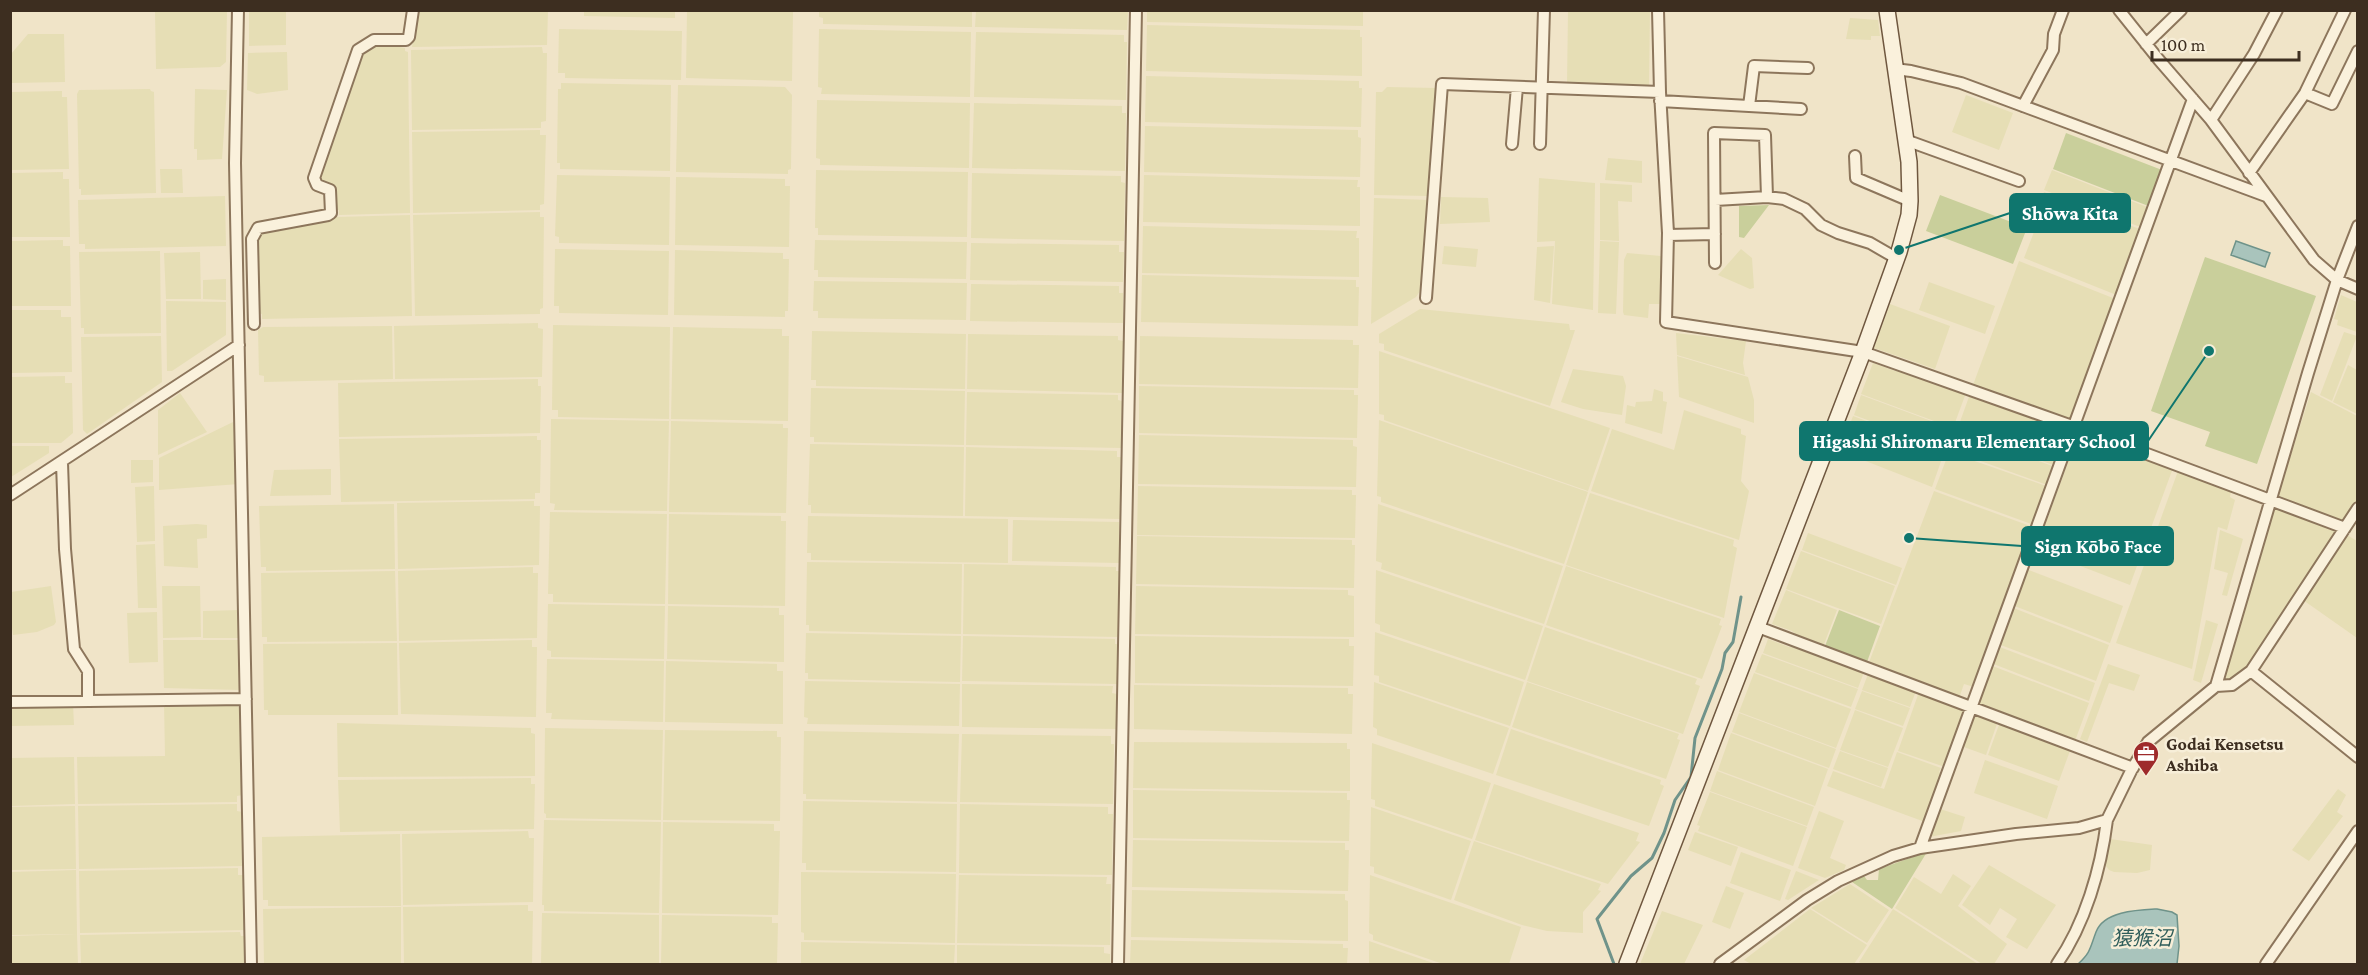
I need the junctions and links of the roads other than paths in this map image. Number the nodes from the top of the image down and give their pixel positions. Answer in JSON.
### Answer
{"nodes":[{"id":1,"x":238,"y":10,"type":"edge"},
{"id":2,"x":413,"y":10,"type":"edge"},
{"id":3,"x":1136,"y":10,"type":"edge"},
{"id":4,"x":1545,"y":10,"type":"edge"},
{"id":5,"x":1658,"y":10,"type":"edge"},
{"id":6,"x":1887,"y":10,"type":"edge"},
{"id":7,"x":2063,"y":10,"type":"edge"},
{"id":8,"x":2120,"y":10,"type":"edge"},
{"id":9,"x":2181,"y":10,"type":"edge"},
{"id":10,"x":2277,"y":10,"type":"edge"},
{"id":11,"x":2345,"y":10,"type":"edge"},
{"id":12,"x":2146,"y":44,"type":"junction"},
{"id":13,"x":2358,"y":51,"type":"edge"},
{"id":14,"x":1808,"y":68,"type":"dead end"},
{"id":15,"x":1894,"y":69,"type":"junction"},
{"id":16,"x":1517,"y":87,"type":"junction"},
{"id":17,"x":1543,"y":88,"type":"junction"},
{"id":18,"x":2305,"y":93,"type":"junction"},
{"id":19,"x":1660,"y":97,"type":"junction"},
{"id":20,"x":2193,"y":99,"type":"junction"},
{"id":21,"x":1749,"y":106,"type":"junction"},
{"id":22,"x":2023,"y":106,"type":"junction"},
{"id":23,"x":1801,"y":109,"type":"dead end"},
{"id":24,"x":2211,"y":120,"type":"junction"},
{"id":25,"x":1906,"y":142,"type":"junction"},
{"id":26,"x":1512,"y":144,"type":"dead end"},
{"id":27,"x":1540,"y":144,"type":"dead end"},
{"id":28,"x":1855,"y":156,"type":"dead end"},
{"id":29,"x":2171,"y":161,"type":"junction"},
{"id":30,"x":2249,"y":173,"type":"junction"},
{"id":31,"x":2019,"y":182,"type":"dead end"},
{"id":32,"x":2266,"y":196,"type":"junction"},
{"id":33,"x":1767,"y":197,"type":"junction"},
{"id":34,"x":1715,"y":200,"type":"junction"},
{"id":35,"x":1910,"y":201,"type":"junction"},
{"id":36,"x":2356,"y":232,"type":"edge"},
{"id":37,"x":1715,"y":234,"type":"junction"},
{"id":38,"x":1668,"y":235,"type":"junction"},
{"id":39,"x":1896,"y":258,"type":"junction"},
{"id":40,"x":1715,"y":263,"type":"dead end"},
{"id":41,"x":2337,"y":280,"type":"junction"},
{"id":42,"x":2358,"y":289,"type":"edge"},
{"id":43,"x":1426,"y":298,"type":"dead end"},
{"id":44,"x":254,"y":324,"type":"dead end"},
{"id":45,"x":239,"y":345,"type":"junction"},
{"id":46,"x":1863,"y":352,"type":"junction"},
{"id":47,"x":2075,"y":427,"type":"junction"},
{"id":48,"x":62,"y":463,"type":"junction"},
{"id":49,"x":10,"y":495,"type":"edge"},
{"id":50,"x":2271,"y":499,"type":"junction"},
{"id":51,"x":2358,"y":508,"type":"edge"},
{"id":52,"x":2345,"y":528,"type":"junction"},
{"id":53,"x":1758,"y":627,"type":"junction"},
{"id":54,"x":2251,"y":671,"type":"junction"},
{"id":55,"x":2216,"y":686,"type":"junction"},
{"id":56,"x":246,"y":699,"type":"junction"},
{"id":57,"x":88,"y":701,"type":"junction"},
{"id":58,"x":10,"y":702,"type":"edge"},
{"id":59,"x":1971,"y":706,"type":"junction"},
{"id":60,"x":2358,"y":757,"type":"edge"},
{"id":61,"x":2133,"y":768,"type":"junction"},
{"id":62,"x":2107,"y":820,"type":"junction"},
{"id":63,"x":2358,"y":831,"type":"edge"},
{"id":64,"x":1920,"y":848,"type":"junction"},
{"id":65,"x":251,"y":964,"type":"edge"},
{"id":66,"x":1118,"y":964,"type":"edge"},
{"id":67,"x":1627,"y":964,"type":"edge"},
{"id":68,"x":1720,"y":964,"type":"edge"},
{"id":69,"x":2057,"y":964,"type":"edge"},
{"id":70,"x":2266,"y":964,"type":"edge"}],
"edges":[{"from":1,"to":45,"type":"street"},
{"from":2,"to":44,"type":"street"},
{"from":3,"to":66,"type":"street"},
{"from":4,"to":17,"type":"street"},
{"from":5,"to":19,"type":"street"},
{"from":6,"to":15,"type":"street"},
{"from":7,"to":22,"type":"street"},
{"from":8,"to":12,"type":"street"},
{"from":9,"to":12,"type":"street"},
{"from":10,"to":24,"type":"street"},
{"from":11,"to":18,"type":"street"},
{"from":12,"to":20,"type":"street"},
{"from":13,"to":18,"type":"street"},
{"from":14,"to":21,"type":"street"},
{"from":15,"to":22,"type":"street"},
{"from":15,"to":25,"type":"street"},
{"from":16,"to":17,"type":"street"},
{"from":16,"to":26,"type":"street"},
{"from":16,"to":43,"type":"street"},
{"from":17,"to":19,"type":"street"},
{"from":17,"to":27,"type":"street"},
{"from":18,"to":30,"type":"street"},
{"from":19,"to":21,"type":"street"},
{"from":19,"to":38,"type":"street"},
{"from":20,"to":24,"type":"street"},
{"from":20,"to":29,"type":"street"},
{"from":21,"to":23,"type":"street"},
{"from":22,"to":29,"type":"street"},
{"from":24,"to":30,"type":"street"},
{"from":25,"to":31,"type":"street"},
{"from":25,"to":35,"type":"street"},
{"from":28,"to":35,"type":"street"},
{"from":29,"to":32,"type":"street"},
{"from":29,"to":47,"type":"street"},
{"from":30,"to":32,"type":"street"},
{"from":32,"to":41,"type":"street"},
{"from":33,"to":34,"type":"street"},
{"from":33,"to":34,"type":"street"},
{"from":33,"to":39,"type":"street"},
{"from":34,"to":37,"type":"street"},
{"from":35,"to":39,"type":"street"},
{"from":36,"to":41,"type":"street"},
{"from":37,"to":38,"type":"street"},
{"from":37,"to":40,"type":"street"},
{"from":38,"to":46,"type":"street"},
{"from":39,"to":46,"type":"street"},
{"from":41,"to":42,"type":"street"},
{"from":41,"to":50,"type":"street"},
{"from":45,"to":48,"type":"street"},
{"from":45,"to":56,"type":"street"},
{"from":46,"to":47,"type":"street"},
{"from":46,"to":53,"type":"street"},
{"from":47,"to":50,"type":"street"},
{"from":47,"to":59,"type":"street"},
{"from":48,"to":49,"type":"street"},
{"from":48,"to":57,"type":"street"},
{"from":50,"to":52,"type":"street"},
{"from":50,"to":55,"type":"street"},
{"from":51,"to":52,"type":"street"},
{"from":52,"to":54,"type":"street"},
{"from":53,"to":59,"type":"street"},
{"from":53,"to":67,"type":"street"},
{"from":54,"to":55,"type":"street"},
{"from":54,"to":60,"type":"street"},
{"from":55,"to":61,"type":"street"},
{"from":56,"to":57,"type":"street"},
{"from":56,"to":65,"type":"street"},
{"from":57,"to":58,"type":"street"},
{"from":59,"to":61,"type":"street"},
{"from":59,"to":64,"type":"street"},
{"from":61,"to":62,"type":"street"},
{"from":62,"to":64,"type":"street"},
{"from":62,"to":69,"type":"street"},
{"from":63,"to":70,"type":"street"},
{"from":64,"to":68,"type":"street"}]}
